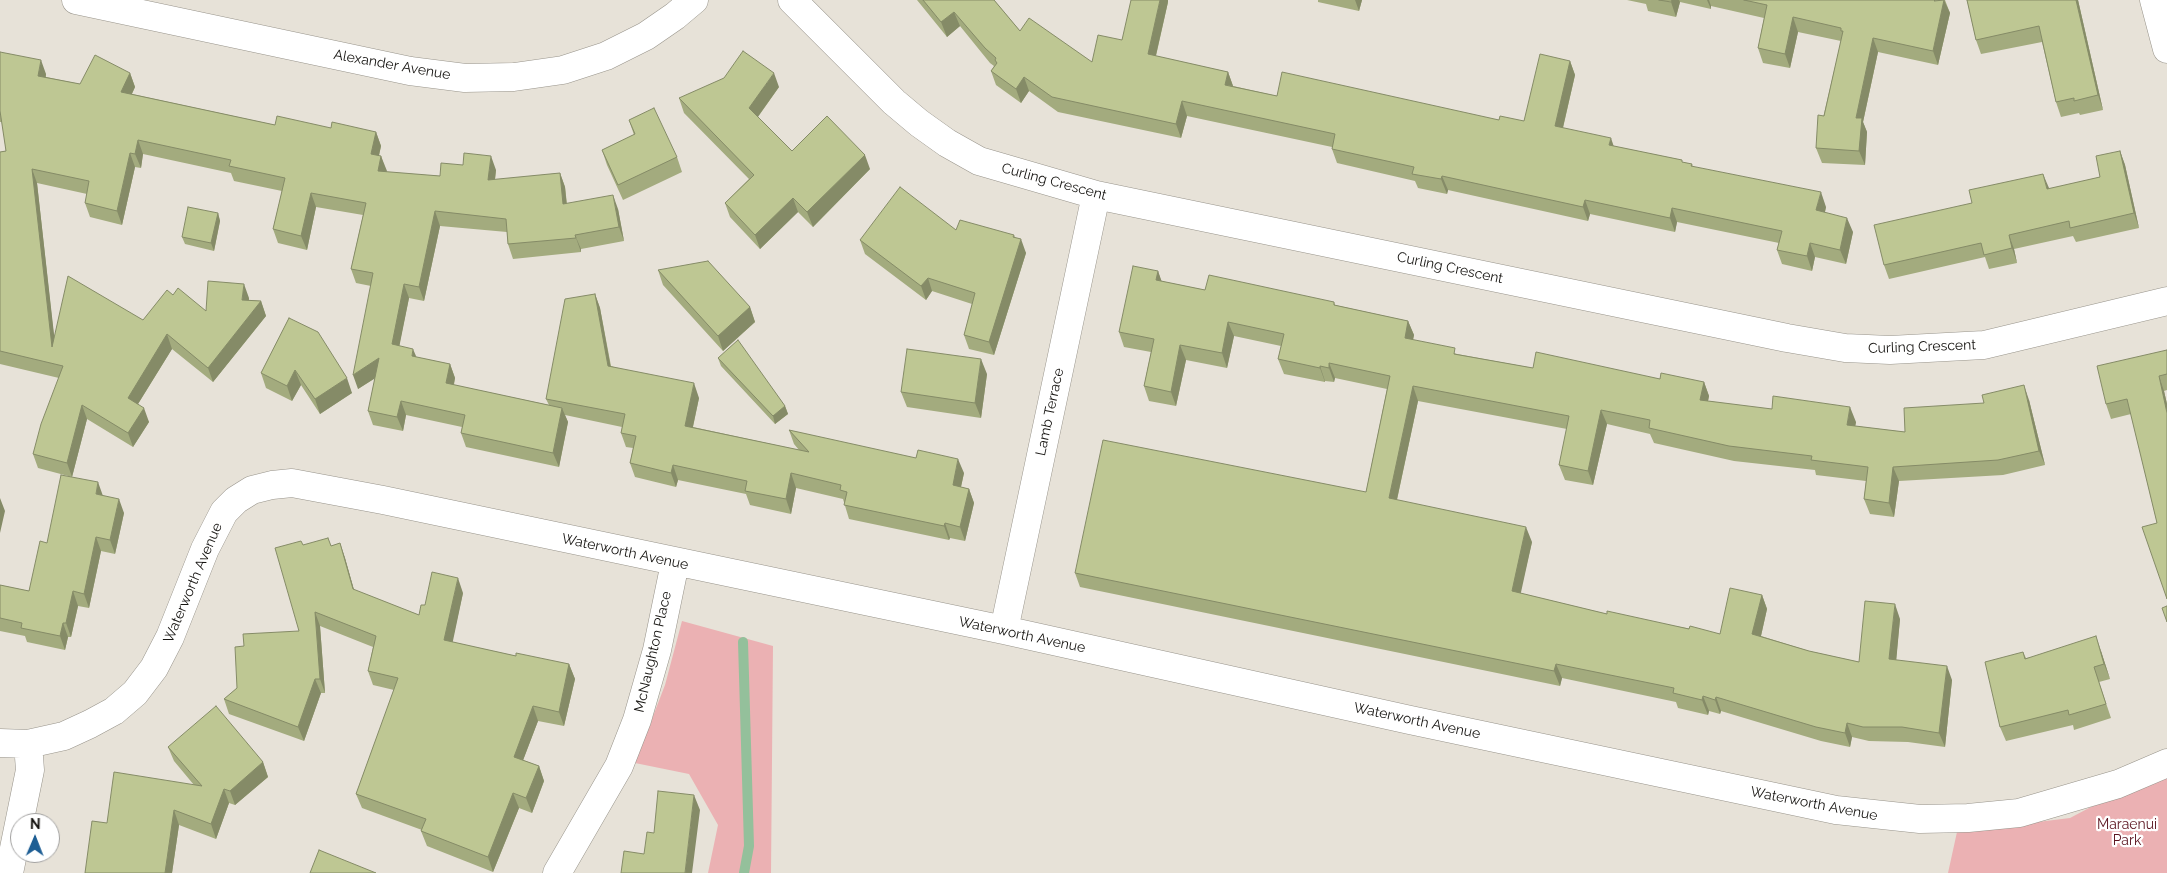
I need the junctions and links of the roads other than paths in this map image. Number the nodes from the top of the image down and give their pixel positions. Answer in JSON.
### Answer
{"nodes":[{"id":1,"x":76,"y":0,"type":"edge"},
{"id":2,"x":694,"y":0,"type":"edge"},
{"id":3,"x":792,"y":0,"type":"edge"},
{"id":4,"x":2154,"y":0,"type":"edge"},
{"id":5,"x":2167,"y":49,"type":"edge"},
{"id":6,"x":1096,"y":195,"type":"junction"},
{"id":7,"x":2167,"y":301,"type":"edge"},
{"id":8,"x":675,"y":563,"type":"junction"},
{"id":9,"x":1004,"y":630,"type":"junction"},
{"id":10,"x":0,"y":743,"type":"edge"},
{"id":11,"x":28,"y":744,"type":"junction"},
{"id":12,"x":2167,"y":763,"type":"edge"},
{"id":13,"x":8,"y":873,"type":"edge"},
{"id":14,"x":557,"y":873,"type":"edge"}],
"edges":[{"from":1,"to":2,"type":"street","name":"Alexander Avenue"},
{"from":3,"to":6,"type":"street","name":"Curling Crescent"},
{"from":4,"to":5,"type":"street"},
{"from":6,"to":7,"type":"street","name":"Curling Crescent"},
{"from":6,"to":9,"type":"street","name":"Lamb Terrace"},
{"from":8,"to":9,"type":"street","name":"Waterworth Avenue"},
{"from":8,"to":11,"type":"street","name":"Waterworth Avenue"},
{"from":8,"to":14,"type":"street","name":"McNaughton Place"},
{"from":9,"to":12,"type":"street","name":"Waterworth Avenue"},
{"from":10,"to":11,"type":"street","name":"Waterworth Avenue"},
{"from":11,"to":13,"type":"street"}]}
